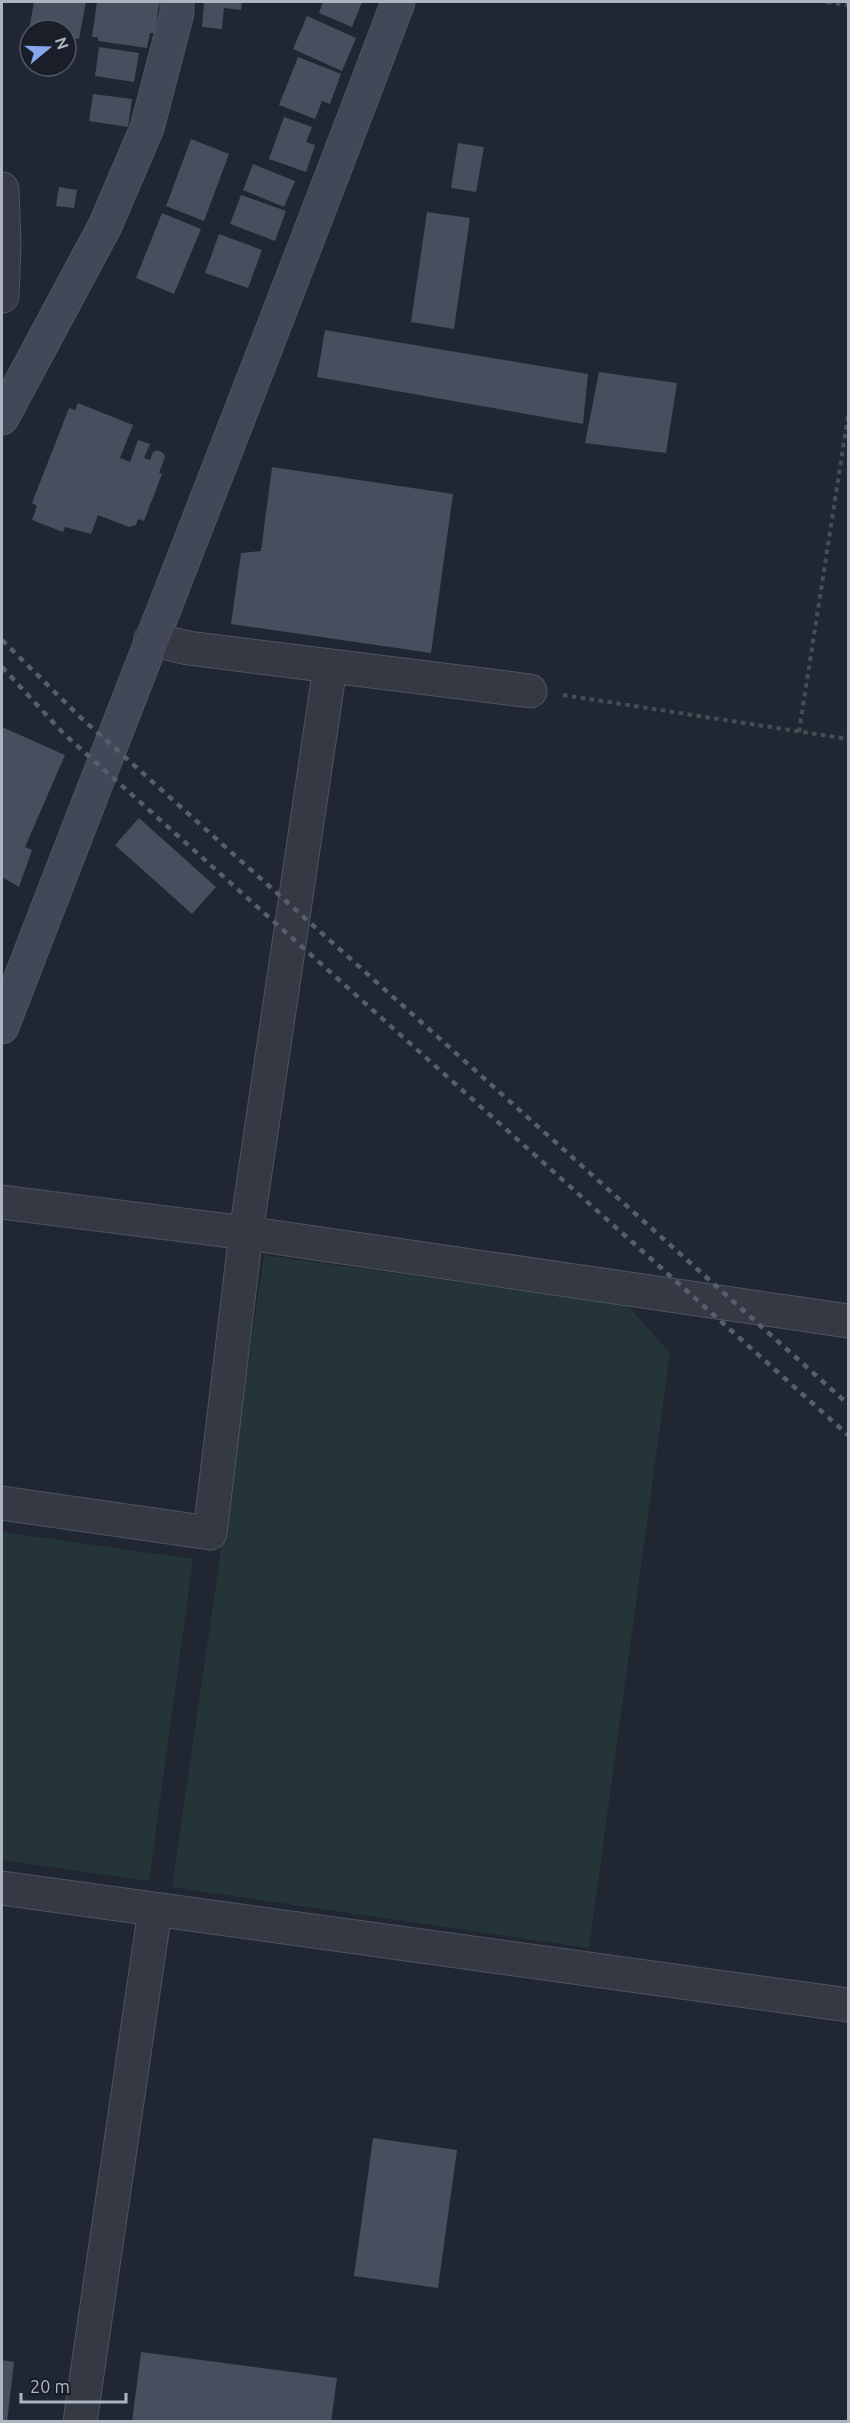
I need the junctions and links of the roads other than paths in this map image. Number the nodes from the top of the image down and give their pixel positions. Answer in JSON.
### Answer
{"nodes":[{"id":1,"x":177,"y":2,"type":"edge"},
{"id":2,"x":398,"y":2,"type":"edge"},
{"id":3,"x":2,"y":189,"type":"edge"},
{"id":4,"x":3,"y":245,"type":"edge"},
{"id":5,"x":2,"y":296,"type":"edge"},
{"id":6,"x":3,"y":407,"type":"edge"},
{"id":7,"x":151,"y":639,"type":"junction"},
{"id":8,"x":330,"y":667,"type":"junction"},
{"id":9,"x":530,"y":691,"type":"road end"},
{"id":10,"x":2,"y":1027,"type":"edge"},
{"id":11,"x":2,"y":1203,"type":"edge"},
{"id":12,"x":246,"y":1233,"type":"junction"},
{"id":13,"x":849,"y":1321,"type":"edge"},
{"id":14,"x":2,"y":1503,"type":"edge"},
{"id":15,"x":2,"y":1888,"type":"edge"},
{"id":16,"x":155,"y":1910,"type":"junction"},
{"id":17,"x":849,"y":2005,"type":"edge"},
{"id":18,"x":80,"y":2421,"type":"edge"}],
"edges":[{"from":1,"to":6,"type":"street"},
{"from":2,"to":7,"type":"street"},
{"from":3,"to":4,"type":"street"},
{"from":4,"to":5,"type":"street"},
{"from":7,"to":8,"type":"street"},
{"from":7,"to":10,"type":"street"},
{"from":8,"to":9,"type":"street"},
{"from":8,"to":12,"type":"street"},
{"from":11,"to":12,"type":"street"},
{"from":12,"to":13,"type":"street"},
{"from":12,"to":14,"type":"street"},
{"from":15,"to":16,"type":"street"},
{"from":16,"to":17,"type":"street"},
{"from":16,"to":18,"type":"street"}]}
